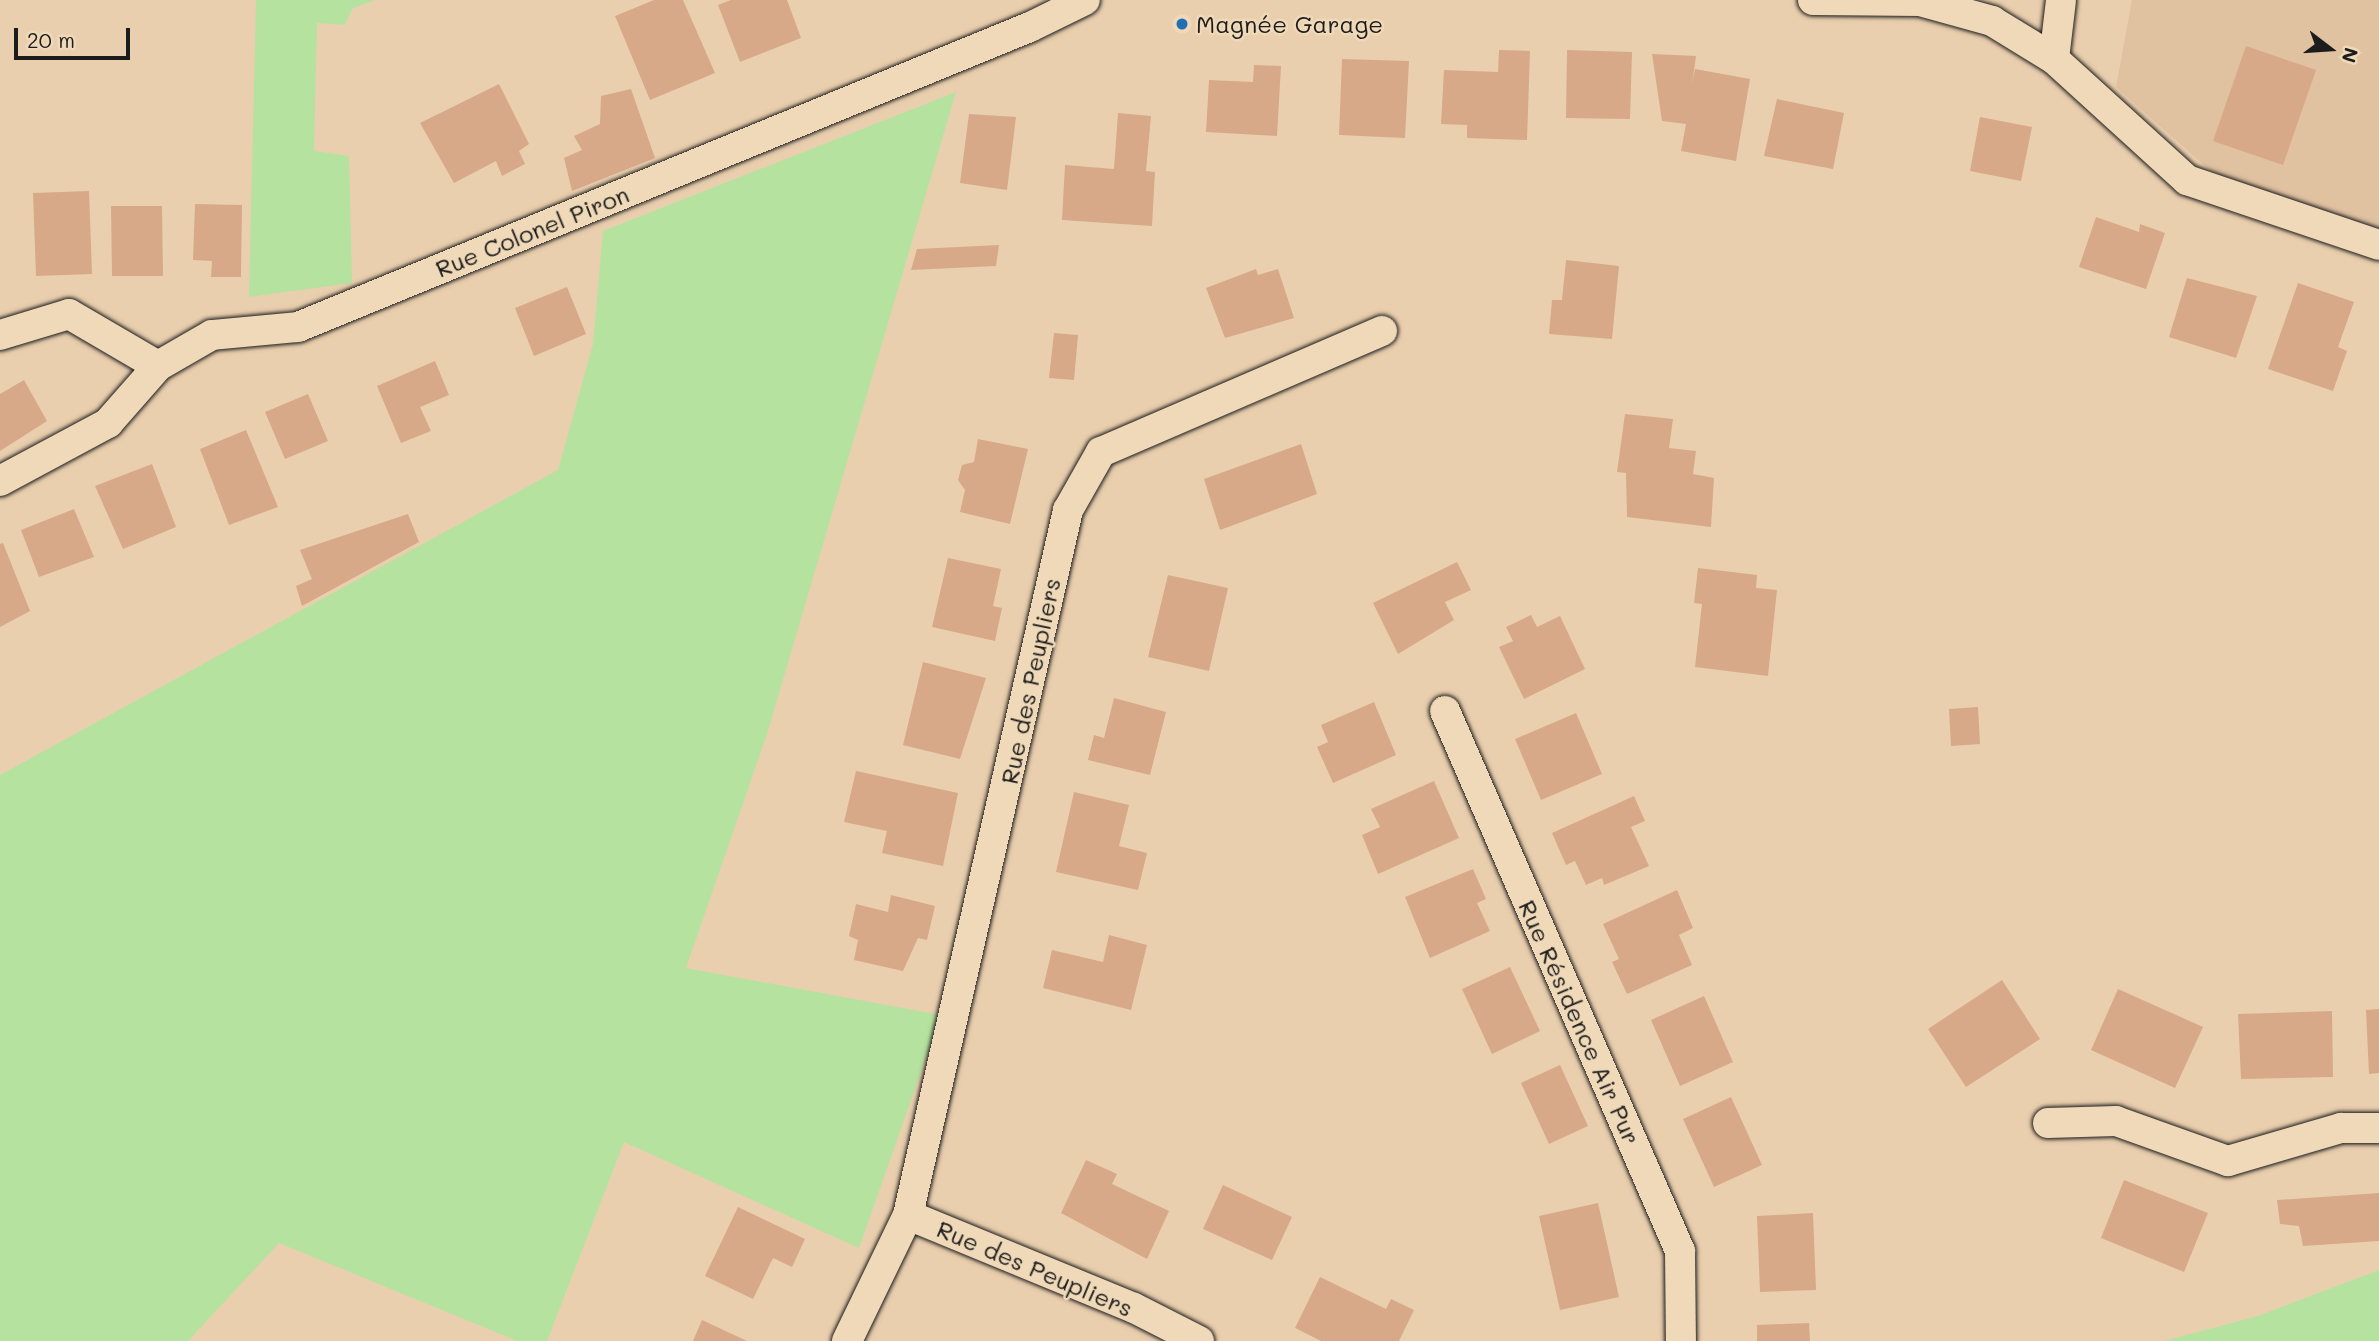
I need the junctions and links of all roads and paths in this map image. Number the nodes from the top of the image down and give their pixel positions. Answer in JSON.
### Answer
{"nodes":[{"id":1,"x":1085,"y":0,"type":"edge"},
{"id":2,"x":1813,"y":0,"type":"edge"},
{"id":3,"x":2061,"y":0,"type":"edge"},
{"id":4,"x":1027,"y":13,"type":"edge"},
{"id":5,"x":2054,"y":59,"type":"junction"},
{"id":6,"x":2379,"y":245,"type":"edge"},
{"id":7,"x":1382,"y":331,"type":"dead end"},
{"id":8,"x":0,"y":335,"type":"edge"},
{"id":9,"x":158,"y":366,"type":"junction"},
{"id":10,"x":0,"y":481,"type":"edge"},
{"id":11,"x":1445,"y":711,"type":"dead end"},
{"id":12,"x":2048,"y":1123,"type":"dead end"},
{"id":13,"x":2379,"y":1128,"type":"edge"},
{"id":14,"x":908,"y":1215,"type":"junction"},
{"id":15,"x":847,"y":1341,"type":"edge"},
{"id":16,"x":1199,"y":1341,"type":"edge"},
{"id":17,"x":1681,"y":1341,"type":"edge"}],
"edges":[{"from":1,"to":4,"type":"street","name":"Rue Colonel Piron"},
{"from":2,"to":5,"type":"street"},
{"from":3,"to":5,"type":"street"},
{"from":4,"to":9,"type":"street","name":"Rue Colonel Piron"},
{"from":5,"to":6,"type":"street"},
{"from":7,"to":14,"type":"street","name":"Rue des Peupliers"},
{"from":8,"to":9,"type":"street"},
{"from":9,"to":10,"type":"street","name":"Rue Colonel Piron"},
{"from":11,"to":17,"type":"street","name":"Rue Résidence Air Pur"},
{"from":12,"to":13,"type":"street"},
{"from":14,"to":15,"type":"street","name":"Rue des Peupliers"},
{"from":14,"to":16,"type":"street","name":"Rue des Peupliers"}]}
